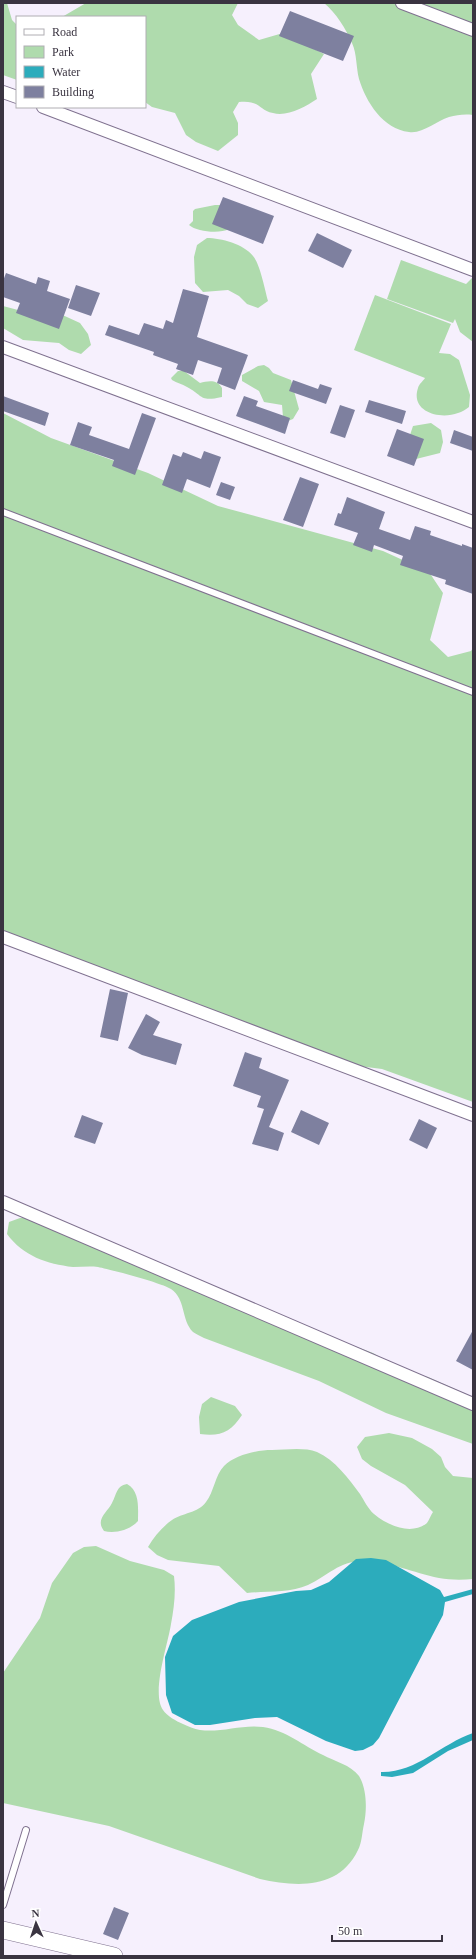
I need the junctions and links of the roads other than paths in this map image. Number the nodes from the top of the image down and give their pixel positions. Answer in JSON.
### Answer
{"nodes":[{"id":1,"x":402,"y":3,"type":"edge"},
{"id":2,"x":473,"y":30,"type":"edge"},
{"id":3,"x":3,"y":92,"type":"edge"},
{"id":4,"x":16,"y":97,"type":"edge"},
{"id":5,"x":46,"y":108,"type":"edge"},
{"id":6,"x":473,"y":270,"type":"edge"},
{"id":7,"x":3,"y":347,"type":"edge"},
{"id":8,"x":3,"y":512,"type":"edge"},
{"id":9,"x":473,"y":522,"type":"edge"},
{"id":10,"x":473,"y":692,"type":"edge"},
{"id":11,"x":3,"y":937,"type":"edge"},
{"id":12,"x":473,"y":1115,"type":"edge"},
{"id":13,"x":3,"y":1202,"type":"edge"},
{"id":14,"x":473,"y":1404,"type":"edge"},
{"id":15,"x":26,"y":1830,"type":"dead end"},
{"id":16,"x":3,"y":1905,"type":"edge"},
{"id":17,"x":3,"y":1930,"type":"edge"},
{"id":18,"x":114,"y":1956,"type":"edge"}],
"edges":[{"from":1,"to":2,"type":"street"},
{"from":3,"to":4,"type":"street"},
{"from":5,"to":6,"type":"street"},
{"from":7,"to":9,"type":"street"},
{"from":8,"to":10,"type":"lane"},
{"from":11,"to":12,"type":"street"},
{"from":13,"to":14,"type":"street"},
{"from":15,"to":16,"type":"lane"},
{"from":17,"to":18,"type":"main road"}]}
